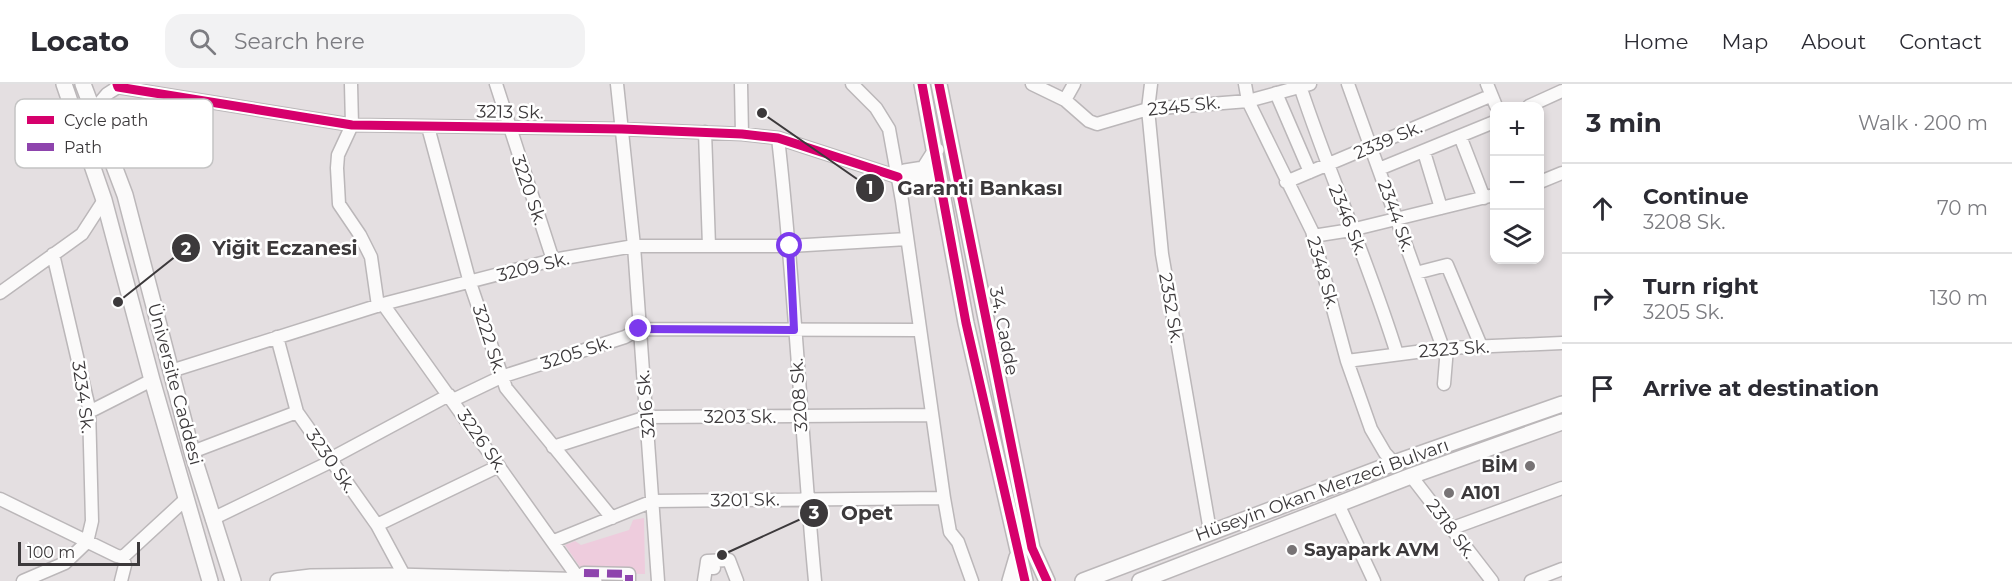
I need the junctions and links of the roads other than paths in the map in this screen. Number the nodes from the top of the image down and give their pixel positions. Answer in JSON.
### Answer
{"nodes":[{"id":1,"x":64,"y":84,"type":"edge"},
{"id":2,"x":83,"y":84,"type":"edge"},
{"id":3,"x":351,"y":84,"type":"edge"},
{"id":4,"x":496,"y":84,"type":"edge"},
{"id":5,"x":617,"y":84,"type":"edge"},
{"id":6,"x":741,"y":84,"type":"edge"},
{"id":7,"x":852,"y":84,"type":"edge"},
{"id":8,"x":922,"y":84,"type":"edge"},
{"id":9,"x":939,"y":84,"type":"edge"},
{"id":10,"x":1032,"y":84,"type":"edge"},
{"id":11,"x":1074,"y":84,"type":"edge"},
{"id":12,"x":1151,"y":84,"type":"edge"},
{"id":13,"x":1245,"y":84,"type":"edge"},
{"id":14,"x":1347,"y":84,"type":"edge"},
{"id":15,"x":117,"y":85,"type":"edge"},
{"id":16,"x":1305,"y":85,"type":"edge"},
{"id":17,"x":1562,"y":91,"type":"edge"},
{"id":18,"x":1276,"y":93,"type":"junction"},
{"id":19,"x":1491,"y":96,"type":"edge"},
{"id":20,"x":69,"y":99,"type":"edge"},
{"id":21,"x":88,"y":99,"type":"edge"},
{"id":22,"x":103,"y":99,"type":"edge"},
{"id":23,"x":199,"y":99,"type":"edge"},
{"id":24,"x":1065,"y":100,"type":"junction"},
{"id":25,"x":213,"y":101,"type":"edge"},
{"id":26,"x":1248,"y":101,"type":"junction"},
{"id":27,"x":1538,"y":102,"type":"edge"},
{"id":28,"x":1148,"y":109,"type":"junction"},
{"id":29,"x":1490,"y":124,"type":"edge"},
{"id":30,"x":352,"y":125,"type":"junction"},
{"id":31,"x":428,"y":127,"type":"junction"},
{"id":32,"x":509,"y":129,"type":"junction"},
{"id":33,"x":622,"y":129,"type":"junction"},
{"id":34,"x":705,"y":132,"type":"junction"},
{"id":35,"x":742,"y":134,"type":"junction"},
{"id":36,"x":1460,"y":136,"type":"junction"},
{"id":37,"x":778,"y":138,"type":"junction"},
{"id":38,"x":1370,"y":148,"type":"junction"},
{"id":39,"x":936,"y":150,"type":"junction"},
{"id":40,"x":1424,"y":152,"type":"junction"},
{"id":41,"x":1326,"y":165,"type":"junction"},
{"id":42,"x":93,"y":168,"type":"edge"},
{"id":43,"x":114,"y":168,"type":"edge"},
{"id":44,"x":1379,"y":170,"type":"junction"},
{"id":45,"x":1310,"y":172,"type":"junction"},
{"id":46,"x":1562,"y":172,"type":"edge"},
{"id":47,"x":925,"y":173,"type":"junction"},
{"id":48,"x":898,"y":177,"type":"junction"},
{"id":49,"x":1544,"y":180,"type":"edge"},
{"id":50,"x":1286,"y":182,"type":"junction"},
{"id":51,"x":942,"y":187,"type":"junction"},
{"id":52,"x":1489,"y":196,"type":"edge"},
{"id":53,"x":104,"y":200,"type":"junction"},
{"id":54,"x":1441,"y":208,"type":"junction"},
{"id":55,"x":1396,"y":219,"type":"junction"},
{"id":56,"x":1351,"y":230,"type":"junction"},
{"id":57,"x":1313,"y":236,"type":"junction"},
{"id":58,"x":907,"y":239,"type":"junction"},
{"id":59,"x":634,"y":246,"type":"junction"},
{"id":60,"x":709,"y":246,"type":"junction"},
{"id":61,"x":790,"y":246,"type":"junction"},
{"id":62,"x":53,"y":254,"type":"junction"},
{"id":63,"x":553,"y":260,"type":"junction"},
{"id":64,"x":1416,"y":273,"type":"junction"},
{"id":65,"x":470,"y":283,"type":"junction"},
{"id":66,"x":0,"y":293,"type":"edge"},
{"id":67,"x":381,"y":305,"type":"junction"},
{"id":68,"x":639,"y":329,"type":"junction"},
{"id":69,"x":794,"y":330,"type":"junction"},
{"id":70,"x":919,"y":330,"type":"junction"},
{"id":71,"x":277,"y":337,"type":"junction"},
{"id":72,"x":1562,"y":343,"type":"edge"},
{"id":73,"x":1481,"y":346,"type":"junction"},
{"id":74,"x":1445,"y":348,"type":"junction"},
{"id":75,"x":1397,"y":354,"type":"junction"},
{"id":76,"x":1347,"y":362,"type":"junction"},
{"id":77,"x":171,"y":371,"type":"junction"},
{"id":78,"x":501,"y":377,"type":"junction"},
{"id":79,"x":152,"y":380,"type":"junction"},
{"id":80,"x":1444,"y":384,"type":"dead end"},
{"id":81,"x":451,"y":397,"type":"junction"},
{"id":82,"x":1562,"y":404,"type":"edge"},
{"id":83,"x":89,"y":412,"type":"junction"},
{"id":84,"x":297,"y":412,"type":"junction"},
{"id":85,"x":931,"y":415,"type":"junction"},
{"id":86,"x":647,"y":417,"type":"junction"},
{"id":87,"x":801,"y":417,"type":"junction"},
{"id":88,"x":1562,"y":422,"type":"edge"},
{"id":89,"x":553,"y":447,"type":"junction"},
{"id":90,"x":192,"y":452,"type":"junction"},
{"id":91,"x":329,"y":461,"type":"junction"},
{"id":92,"x":1394,"y":463,"type":"junction"},
{"id":93,"x":499,"y":466,"type":"junction"},
{"id":94,"x":1411,"y":476,"type":"junction"},
{"id":95,"x":1562,"y":488,"type":"edge"},
{"id":96,"x":187,"y":498,"type":"junction"},
{"id":97,"x":944,"y":498,"type":"junction"},
{"id":98,"x":0,"y":499,"type":"edge"},
{"id":99,"x":807,"y":499,"type":"junction"},
{"id":100,"x":653,"y":501,"type":"junction"},
{"id":101,"x":1338,"y":504,"type":"junction"},
{"id":102,"x":612,"y":518,"type":"junction"},
{"id":103,"x":212,"y":519,"type":"junction"},
{"id":104,"x":377,"y":525,"type":"junction"},
{"id":105,"x":1450,"y":529,"type":"junction"},
{"id":106,"x":1210,"y":531,"type":"junction"},
{"id":107,"x":555,"y":541,"type":"junction"},
{"id":108,"x":87,"y":542,"type":"junction"},
{"id":109,"x":1018,"y":548,"type":"junction"},
{"id":110,"x":123,"y":557,"type":"junction"},
{"id":111,"x":1562,"y":569,"type":"edge"},
{"id":112,"x":405,"y":577,"type":"junction"},
{"id":113,"x":629,"y":577,"type":"edge"},
{"id":114,"x":586,"y":578,"type":"edge"},
{"id":115,"x":308,"y":579,"type":"edge"},
{"id":116,"x":23,"y":581,"type":"edge"},
{"id":117,"x":121,"y":581,"type":"edge"},
{"id":118,"x":210,"y":581,"type":"edge"},
{"id":119,"x":233,"y":581,"type":"edge"},
{"id":120,"x":278,"y":581,"type":"edge"},
{"id":121,"x":658,"y":581,"type":"edge"},
{"id":122,"x":704,"y":581,"type":"edge"},
{"id":123,"x":737,"y":581,"type":"edge"},
{"id":124,"x":815,"y":581,"type":"edge"},
{"id":125,"x":972,"y":581,"type":"edge"},
{"id":126,"x":1010,"y":581,"type":"edge"},
{"id":127,"x":1025,"y":581,"type":"edge"},
{"id":128,"x":1031,"y":581,"type":"edge"},
{"id":129,"x":1046,"y":581,"type":"edge"},
{"id":130,"x":1083,"y":581,"type":"edge"},
{"id":131,"x":1140,"y":581,"type":"edge"},
{"id":132,"x":1374,"y":581,"type":"edge"},
{"id":133,"x":1492,"y":581,"type":"edge"},
{"id":134,"x":1531,"y":581,"type":"edge"}],
"edges":[{"from":1,"to":20,"type":"main road","name":"Üniversite Caddesi"},
{"from":2,"to":21,"type":"main road","name":"Üniversite Caddesi"},
{"from":3,"to":30,"type":"street","name":"3226 Sk."},
{"from":4,"to":32,"type":"street","name":"3220 Sk."},
{"from":5,"to":33,"type":"street","name":"3216 Sk."},
{"from":6,"to":35,"type":"street"},
{"from":7,"to":48,"type":"street"},
{"from":8,"to":39,"type":"main road","name":"34. Cadde"},
{"from":9,"to":129,"type":"main road","name":"34. Cadde"},
{"from":10,"to":24,"type":"street"},
{"from":11,"to":24,"type":"street"},
{"from":12,"to":28,"type":"street","name":"2352 Sk."},
{"from":13,"to":26,"type":"street","name":"2348 Sk."},
{"from":14,"to":38,"type":"street","name":"2344 Sk."},
{"from":15,"to":22,"type":"street"},
{"from":15,"to":23,"type":"street","name":"3213 Sk."},
{"from":16,"to":18,"type":"street","name":"2345 Sk."},
{"from":16,"to":41,"type":"street","name":"2346 Sk."},
{"from":17,"to":27,"type":"street"},
{"from":18,"to":26,"type":"street","name":"2345 Sk."},
{"from":18,"to":45,"type":"street"},
{"from":19,"to":38,"type":"street","name":"2339 Sk."},
{"from":24,"to":28,"type":"street","name":"2345 Sk."},
{"from":25,"to":30,"type":"street","name":"3213 Sk."},
{"from":26,"to":28,"type":"street","name":"2345 Sk."},
{"from":26,"to":50,"type":"street","name":"2348 Sk."},
{"from":28,"to":106,"type":"street","name":"2352 Sk."},
{"from":29,"to":36,"type":"street"},
{"from":30,"to":31,"type":"street","name":"3213 Sk."},
{"from":30,"to":67,"type":"street","name":"3226 Sk."},
{"from":31,"to":32,"type":"street","name":"3213 Sk."},
{"from":31,"to":65,"type":"street","name":"3222 Sk."},
{"from":32,"to":33,"type":"street","name":"3213 Sk."},
{"from":32,"to":63,"type":"street","name":"3220 Sk."},
{"from":33,"to":34,"type":"street","name":"3213 Sk."},
{"from":33,"to":59,"type":"street","name":"3216 Sk."},
{"from":34,"to":35,"type":"street","name":"3213 Sk."},
{"from":34,"to":60,"type":"street"},
{"from":35,"to":37,"type":"street","name":"3213 Sk."},
{"from":36,"to":40,"type":"street"},
{"from":36,"to":52,"type":"street"},
{"from":37,"to":48,"type":"street","name":"3213 Sk."},
{"from":37,"to":61,"type":"street","name":"3208 Sk."},
{"from":38,"to":41,"type":"street","name":"2339 Sk."},
{"from":38,"to":44,"type":"street","name":"2344 Sk."},
{"from":39,"to":47,"type":"main road"},
{"from":39,"to":51,"type":"main road","name":"34. Cadde"},
{"from":40,"to":44,"type":"street"},
{"from":40,"to":54,"type":"street"},
{"from":41,"to":45,"type":"street","name":"2339 Sk."},
{"from":41,"to":56,"type":"street","name":"2346 Sk."},
{"from":42,"to":53,"type":"main road","name":"Üniversite Caddesi"},
{"from":43,"to":77,"type":"main road","name":"Üniversite Caddesi"},
{"from":44,"to":55,"type":"street","name":"2344 Sk."},
{"from":45,"to":50,"type":"street","name":"2339 Sk."},
{"from":46,"to":49,"type":"street"},
{"from":47,"to":48,"type":"main road"},
{"from":47,"to":51,"type":"main road"},
{"from":48,"to":58,"type":"street"},
{"from":50,"to":57,"type":"street","name":"2348 Sk."},
{"from":51,"to":109,"type":"main road","name":"34. Cadde"},
{"from":52,"to":54,"type":"street"},
{"from":53,"to":62,"type":"street"},
{"from":53,"to":79,"type":"main road","name":"Üniversite Caddesi"},
{"from":54,"to":55,"type":"street"},
{"from":55,"to":56,"type":"street"},
{"from":55,"to":64,"type":"street","name":"2344 Sk."},
{"from":56,"to":57,"type":"street"},
{"from":56,"to":75,"type":"street","name":"2346 Sk."},
{"from":57,"to":76,"type":"street","name":"2348 Sk."},
{"from":58,"to":61,"type":"street","name":"3209 Sk."},
{"from":58,"to":70,"type":"street"},
{"from":59,"to":60,"type":"street","name":"3209 Sk."},
{"from":59,"to":63,"type":"street","name":"3209 Sk."},
{"from":59,"to":68,"type":"street","name":"3216 Sk."},
{"from":60,"to":61,"type":"street","name":"3209 Sk."},
{"from":61,"to":69,"type":"street","name":"3208 Sk."},
{"from":62,"to":66,"type":"street"},
{"from":62,"to":83,"type":"street","name":"3234 Sk."},
{"from":63,"to":65,"type":"street","name":"3209 Sk."},
{"from":64,"to":73,"type":"street"},
{"from":64,"to":74,"type":"street","name":"2344 Sk."},
{"from":65,"to":67,"type":"street","name":"3209 Sk."},
{"from":65,"to":78,"type":"street","name":"3222 Sk."},
{"from":67,"to":71,"type":"street","name":"3209 Sk."},
{"from":67,"to":81,"type":"street","name":"3226 Sk."},
{"from":68,"to":69,"type":"street","name":"3205 Sk."},
{"from":68,"to":78,"type":"street","name":"3205 Sk."},
{"from":68,"to":86,"type":"street","name":"3216 Sk."},
{"from":69,"to":70,"type":"street","name":"3205 Sk."},
{"from":69,"to":87,"type":"street","name":"3208 Sk."},
{"from":70,"to":85,"type":"street"},
{"from":71,"to":77,"type":"street","name":"3209 Sk."},
{"from":71,"to":84,"type":"street","name":"3230 Sk."},
{"from":72,"to":73,"type":"street","name":"2323 Sk."},
{"from":73,"to":74,"type":"street","name":"2323 Sk."},
{"from":74,"to":75,"type":"street","name":"2323 Sk."},
{"from":74,"to":80,"type":"street","name":"2344 Sk."},
{"from":75,"to":76,"type":"street","name":"2323 Sk."},
{"from":76,"to":92,"type":"street","name":"2348 Sk."},
{"from":77,"to":90,"type":"main road","name":"Üniversite Caddesi"},
{"from":78,"to":81,"type":"street","name":"3205 Sk."},
{"from":78,"to":89,"type":"street","name":"3222 Sk."},
{"from":79,"to":83,"type":"street"},
{"from":79,"to":96,"type":"main road","name":"Üniversite Caddesi"},
{"from":81,"to":91,"type":"street","name":"3205 Sk."},
{"from":81,"to":93,"type":"street","name":"3226 Sk."},
{"from":82,"to":92,"type":"main road","name":"Hüseyin Okan Merzeci Bulvarı"},
{"from":83,"to":108,"type":"street","name":"3234 Sk."},
{"from":84,"to":90,"type":"street"},
{"from":84,"to":91,"type":"street","name":"3230 Sk."},
{"from":85,"to":87,"type":"street","name":"3203 Sk."},
{"from":85,"to":97,"type":"street"},
{"from":86,"to":87,"type":"street","name":"3203 Sk."},
{"from":86,"to":89,"type":"street","name":"3203 Sk."},
{"from":86,"to":100,"type":"street","name":"3216 Sk."},
{"from":87,"to":99,"type":"street","name":"3208 Sk."},
{"from":88,"to":94,"type":"main road","name":"Hüseyin Okan Merzeci Bulvarı"},
{"from":89,"to":102,"type":"street","name":"3222 Sk."},
{"from":90,"to":103,"type":"main road","name":"Üniversite Caddesi"},
{"from":91,"to":103,"type":"street","name":"3205 Sk."},
{"from":91,"to":104,"type":"street","name":"3230 Sk."},
{"from":92,"to":106,"type":"main road","name":"Hüseyin Okan Merzeci Bulvarı"},
{"from":93,"to":104,"type":"street"},
{"from":93,"to":107,"type":"street","name":"3226 Sk."},
{"from":94,"to":101,"type":"main road","name":"Hüseyin Okan Merzeci Bulvarı"},
{"from":94,"to":105,"type":"street","name":"2318 Sk."},
{"from":95,"to":105,"type":"street"},
{"from":96,"to":110,"type":"street"},
{"from":96,"to":118,"type":"main road","name":"Üniversite Caddesi"},
{"from":97,"to":99,"type":"street","name":"3201 Sk."},
{"from":97,"to":125,"type":"street"},
{"from":98,"to":108,"type":"street"},
{"from":99,"to":100,"type":"street","name":"3201 Sk."},
{"from":99,"to":124,"type":"street","name":"3208 Sk."},
{"from":100,"to":102,"type":"street","name":"3201 Sk."},
{"from":100,"to":121,"type":"street","name":"3216 Sk."},
{"from":101,"to":131,"type":"main road","name":"Hüseyin Okan Merzeci Bulvarı"},
{"from":101,"to":132,"type":"street"},
{"from":102,"to":107,"type":"street","name":"3201 Sk."},
{"from":103,"to":119,"type":"main road","name":"Üniversite Caddesi"},
{"from":104,"to":112,"type":"street","name":"3230 Sk."},
{"from":105,"to":133,"type":"street","name":"2318 Sk."},
{"from":106,"to":130,"type":"main road","name":"Hüseyin Okan Merzeci Bulvarı"},
{"from":107,"to":114,"type":"street","name":"3226 Sk."},
{"from":108,"to":110,"type":"street"},
{"from":108,"to":116,"type":"street"},
{"from":109,"to":126,"type":"main road"},
{"from":109,"to":127,"type":"main road","name":"34. Cadde"},
{"from":110,"to":117,"type":"street"},
{"from":111,"to":134,"type":"street"},
{"from":112,"to":114,"type":"main road"},
{"from":112,"to":115,"type":"main road"},
{"from":113,"to":114,"type":"street"},
{"from":115,"to":120,"type":"main road"},
{"from":122,"to":123,"type":"street"},
{"from":128,"to":129,"type":"main road"}]}
